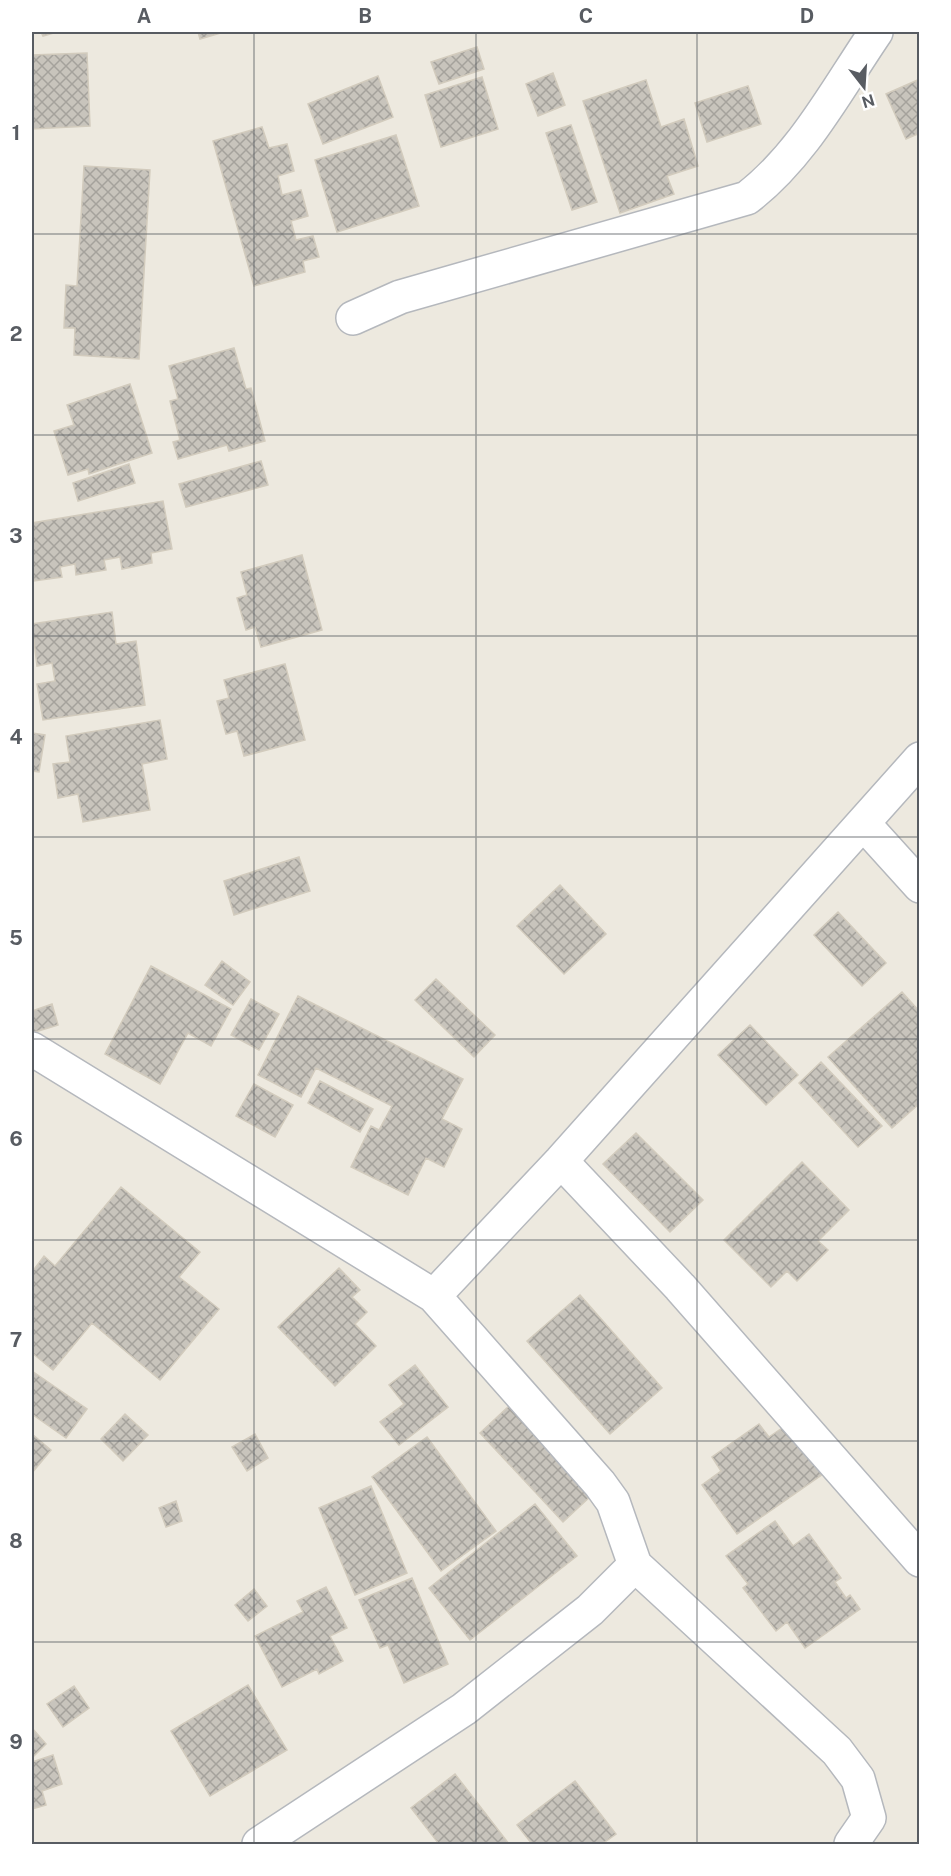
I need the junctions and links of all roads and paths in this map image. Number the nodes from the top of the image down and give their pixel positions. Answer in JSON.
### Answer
{"nodes":[{"id":1,"x":876,"y":32,"type":"edge"},
{"id":2,"x":353,"y":318,"type":"dead end"},
{"id":3,"x":920,"y":759,"type":"edge"},
{"id":4,"x":863,"y":823,"type":"junction"},
{"id":5,"x":920,"y":886,"type":"edge"},
{"id":6,"x":32,"y":1049,"type":"edge"},
{"id":7,"x":561,"y":1161,"type":"junction"},
{"id":8,"x":435,"y":1296,"type":"junction"},
{"id":9,"x":920,"y":1560,"type":"edge"},
{"id":10,"x":635,"y":1565,"type":"junction"},
{"id":11,"x":259,"y":1845,"type":"edge"},
{"id":12,"x":851,"y":1845,"type":"edge"}],
"edges":[{"from":1,"to":2,"type":"street"},
{"from":3,"to":4,"type":"street"},
{"from":4,"to":5,"type":"street"},
{"from":4,"to":7,"type":"street"},
{"from":6,"to":8,"type":"street"},
{"from":7,"to":8,"type":"street"},
{"from":7,"to":9,"type":"street"},
{"from":8,"to":10,"type":"street"},
{"from":10,"to":11,"type":"street"},
{"from":10,"to":12,"type":"street"}]}
